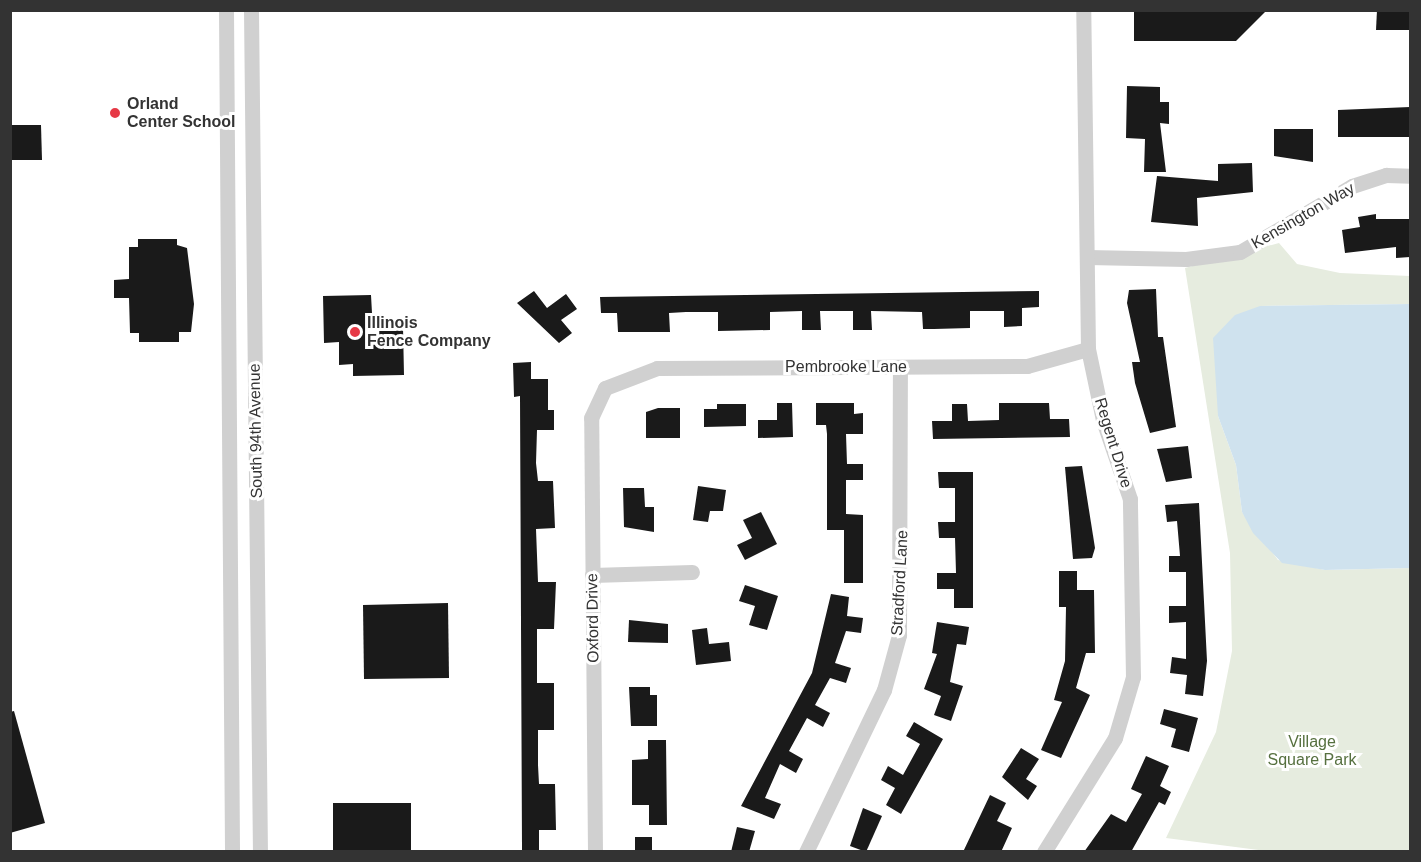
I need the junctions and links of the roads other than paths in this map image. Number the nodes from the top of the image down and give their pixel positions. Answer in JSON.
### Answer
{"nodes":[{"id":1,"x":226,"y":10,"type":"edge"},
{"id":2,"x":251,"y":10,"type":"edge"},
{"id":3,"x":1083,"y":10,"type":"edge"},
{"id":4,"x":1410,"y":176,"type":"edge"},
{"id":5,"x":1087,"y":257,"type":"junction"},
{"id":6,"x":1088,"y":349,"type":"junction"},
{"id":7,"x":900,"y":367,"type":"junction"},
{"id":8,"x":605,"y":388,"type":"joint"},
{"id":9,"x":692,"y":572,"type":"dead end"},
{"id":10,"x":592,"y":575,"type":"junction"},
{"id":11,"x":232,"y":852,"type":"edge"},
{"id":12,"x":260,"y":852,"type":"edge"},
{"id":13,"x":595,"y":852,"type":"edge"},
{"id":14,"x":806,"y":852,"type":"edge"},
{"id":15,"x":1044,"y":852,"type":"edge"}],
"edges":[{"from":1,"to":11,"type":"street","name":"South 94th Avenue"},
{"from":2,"to":12,"type":"street","name":"South 94th Avenue"},
{"from":3,"to":5,"type":"street","name":"Regent Drive"},
{"from":4,"to":5,"type":"street","name":"Kensington Way"},
{"from":5,"to":6,"type":"street","name":"Regent Drive"},
{"from":6,"to":7,"type":"street","name":"Pembrooke Lane"},
{"from":6,"to":15,"type":"street","name":"Regent Drive"},
{"from":7,"to":8,"type":"street","name":"Pembrooke Lane"},
{"from":7,"to":14,"type":"street","name":"Stradford Lane"},
{"from":8,"to":10,"type":"street","name":"Oxford Drive"},
{"from":9,"to":10,"type":"street"},
{"from":10,"to":13,"type":"street","name":"Oxford Drive"}]}
